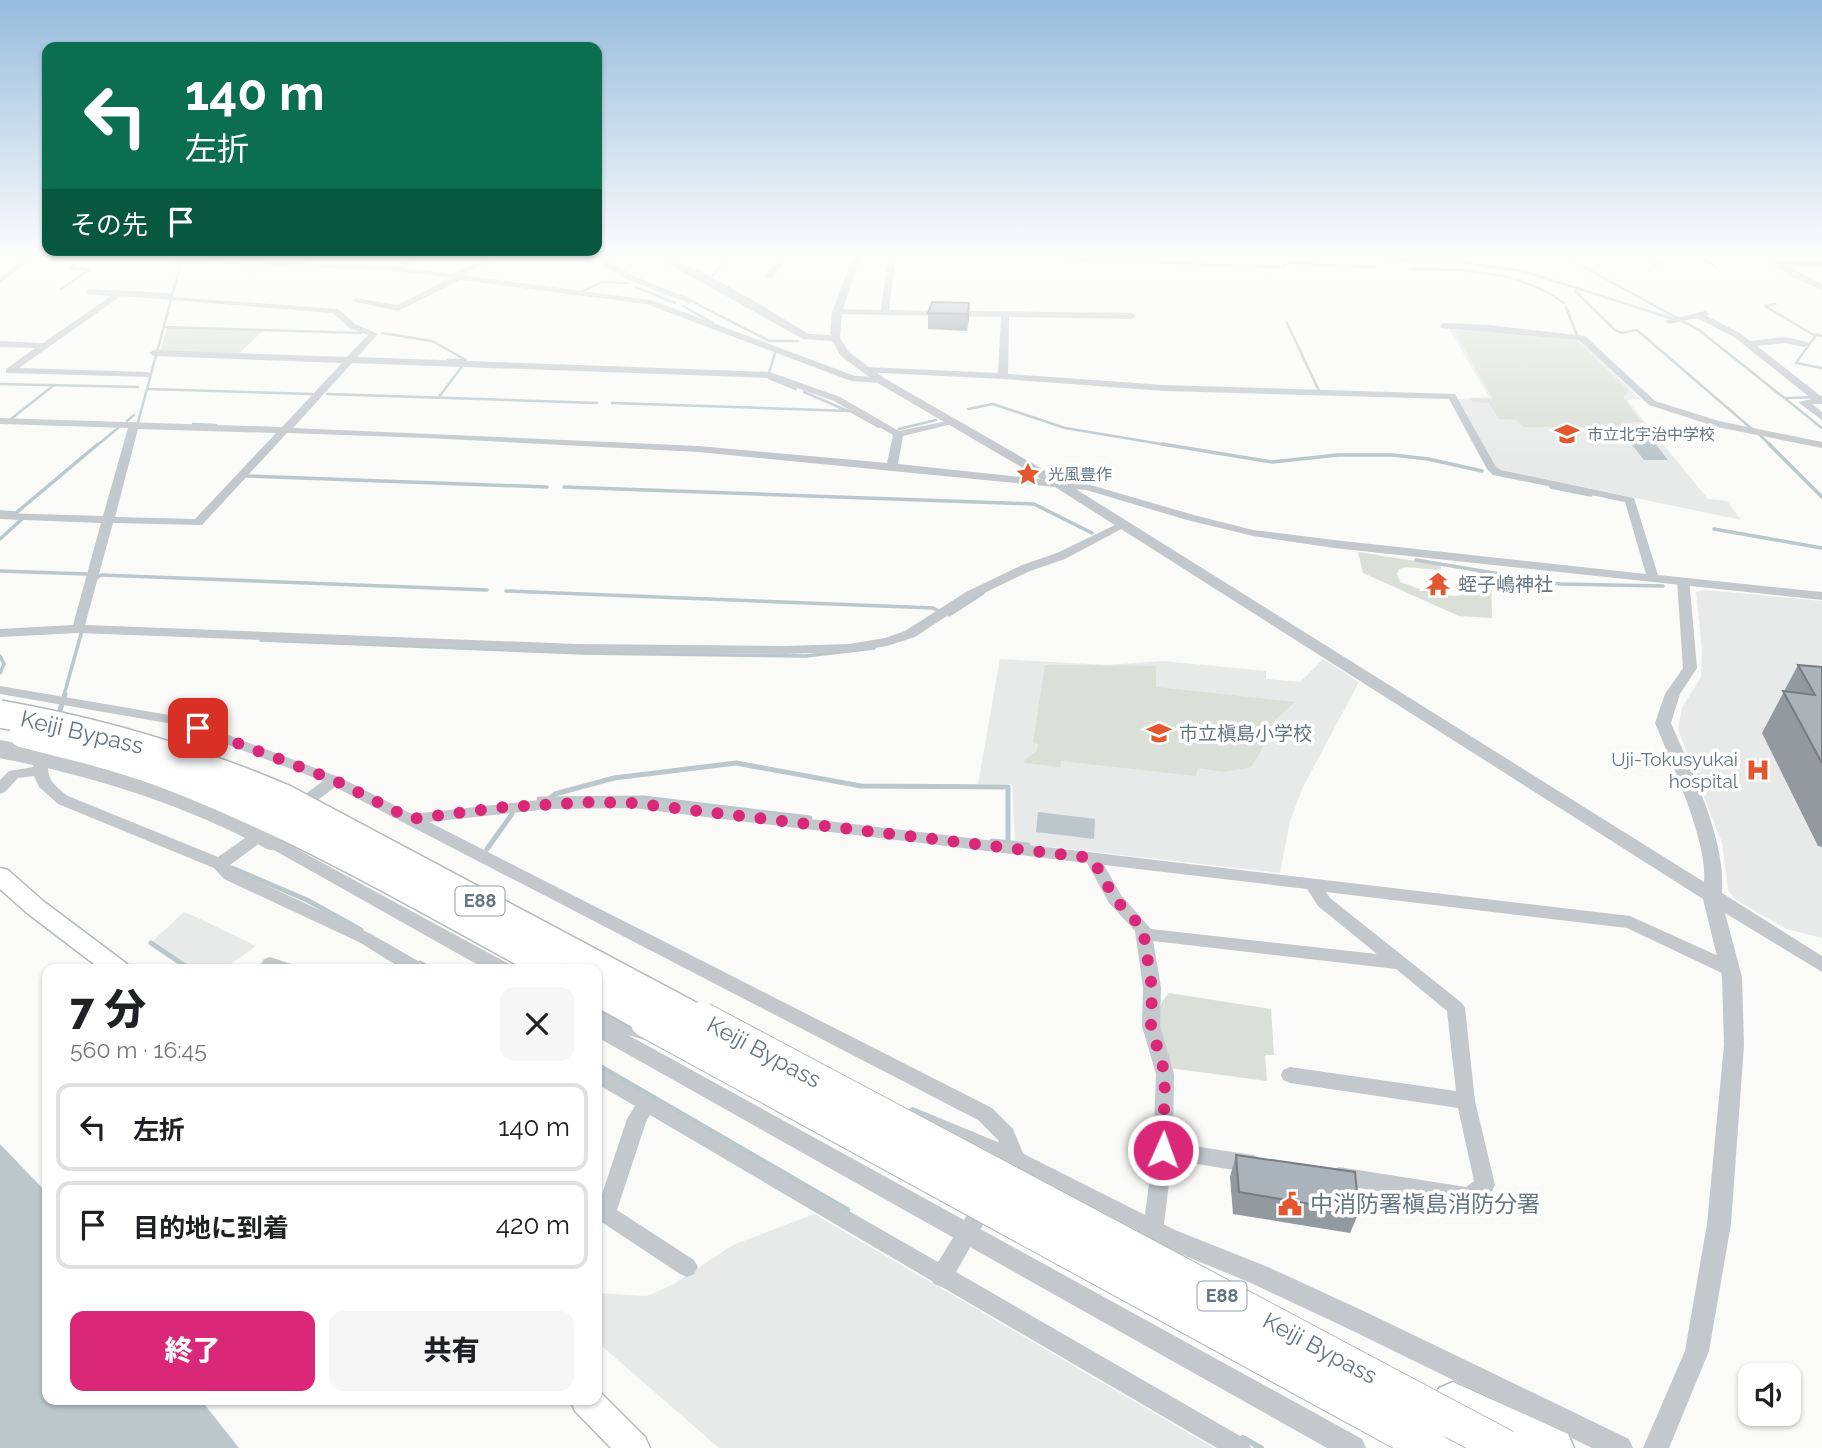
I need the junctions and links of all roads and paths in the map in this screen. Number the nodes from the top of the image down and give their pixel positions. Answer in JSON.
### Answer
{"nodes":[{"id":1,"x":78,"y":323,"type":"edge"},
{"id":2,"x":348,"y":323,"type":"edge"},
{"id":3,"x":703,"y":323,"type":"edge"},
{"id":4,"x":782,"y":323,"type":"edge"},
{"id":5,"x":836,"y":323,"type":"edge"},
{"id":6,"x":1005,"y":323,"type":"edge"},
{"id":7,"x":1711,"y":323,"type":"edge"},
{"id":8,"x":1444,"y":326,"type":"dead end"},
{"id":9,"x":12,"y":334,"type":"dead end"},
{"id":10,"x":835,"y":338,"type":"junction"},
{"id":11,"x":0,"y":343,"type":"edge"},
{"id":12,"x":1749,"y":344,"type":"junction"},
{"id":13,"x":1804,"y":344,"type":"dead end"},
{"id":14,"x":44,"y":346,"type":"junction"},
{"id":15,"x":154,"y":354,"type":"dead end"},
{"id":16,"x":352,"y":359,"type":"junction"},
{"id":17,"x":866,"y":370,"type":"junction"},
{"id":18,"x":4,"y":371,"type":"edge"},
{"id":19,"x":147,"y":375,"type":"dead end"},
{"id":20,"x":1003,"y":376,"type":"junction"},
{"id":21,"x":880,"y":380,"type":"junction"},
{"id":22,"x":1821,"y":401,"type":"edge"},
{"id":23,"x":1822,"y":417,"type":"edge"},
{"id":24,"x":0,"y":421,"type":"edge"},
{"id":25,"x":952,"y":421,"type":"junction"},
{"id":26,"x":134,"y":425,"type":"junction"},
{"id":27,"x":286,"y":429,"type":"junction"},
{"id":28,"x":898,"y":433,"type":"junction"},
{"id":29,"x":1822,"y":445,"type":"edge"},
{"id":30,"x":892,"y":467,"type":"junction"},
{"id":31,"x":1059,"y":484,"type":"junction"},
{"id":32,"x":0,"y":516,"type":"edge"},
{"id":33,"x":109,"y":520,"type":"junction"},
{"id":34,"x":1123,"y":525,"type":"junction"},
{"id":35,"x":1653,"y":578,"type":"junction"},
{"id":36,"x":1684,"y":581,"type":"junction"},
{"id":37,"x":1822,"y":596,"type":"edge"},
{"id":38,"x":78,"y":629,"type":"junction"},
{"id":39,"x":0,"y":633,"type":"edge"},
{"id":40,"x":0,"y":690,"type":"edge"},
{"id":41,"x":58,"y":698,"type":"junction"},
{"id":42,"x":0,"y":714,"type":"edge"},
{"id":43,"x":0,"y":730,"type":"edge"},
{"id":44,"x":0,"y":749,"type":"edge"},
{"id":45,"x":38,"y":771,"type":"junction"},
{"id":46,"x":334,"y":780,"type":"junction"},
{"id":47,"x":0,"y":789,"type":"edge"},
{"id":48,"x":411,"y":819,"type":"junction"},
{"id":49,"x":1092,"y":858,"type":"junction"},
{"id":50,"x":220,"y":864,"type":"junction"},
{"id":51,"x":0,"y":876,"type":"edge"},
{"id":52,"x":1313,"y":885,"type":"junction"},
{"id":53,"x":1712,"y":898,"type":"junction"},
{"id":54,"x":1144,"y":934,"type":"junction"},
{"id":55,"x":1819,"y":960,"type":"edge"},
{"id":56,"x":111,"y":964,"type":"edge"},
{"id":57,"x":410,"y":964,"type":"edge"},
{"id":58,"x":493,"y":964,"type":"edge"},
{"id":59,"x":543,"y":964,"type":"edge"},
{"id":60,"x":596,"y":964,"type":"edge"},
{"id":61,"x":1401,"y":964,"type":"junction"},
{"id":62,"x":602,"y":967,"type":"edge"},
{"id":63,"x":1730,"y":969,"type":"junction"},
{"id":64,"x":602,"y":995,"type":"edge"},
{"id":65,"x":602,"y":1018,"type":"edge"},
{"id":66,"x":602,"y":1030,"type":"edge"},
{"id":67,"x":1290,"y":1075,"type":"dead end"},
{"id":68,"x":602,"y":1077,"type":"edge"},
{"id":69,"x":1466,"y":1101,"type":"junction"},
{"id":70,"x":647,"y":1104,"type":"junction"},
{"id":71,"x":1163,"y":1150,"type":"junction"},
{"id":72,"x":1016,"y":1160,"type":"junction"},
{"id":73,"x":1269,"y":1166,"type":"edge"},
{"id":74,"x":1322,"y":1174,"type":"edge"},
{"id":75,"x":602,"y":1208,"type":"edge"},
{"id":76,"x":602,"y":1212,"type":"edge"},
{"id":77,"x":966,"y":1231,"type":"junction"},
{"id":78,"x":1153,"y":1231,"type":"junction"},
{"id":79,"x":687,"y":1267,"type":"dead end"},
{"id":80,"x":941,"y":1276,"type":"junction"},
{"id":81,"x":1252,"y":1311,"type":"junction"},
{"id":82,"x":591,"y":1405,"type":"edge"},
{"id":83,"x":634,"y":1448,"type":"edge"},
{"id":84,"x":1239,"y":1448,"type":"edge"},
{"id":85,"x":1353,"y":1448,"type":"edge"},
{"id":86,"x":1431,"y":1448,"type":"edge"},
{"id":87,"x":1506,"y":1448,"type":"edge"},
{"id":88,"x":1554,"y":1448,"type":"edge"},
{"id":89,"x":1620,"y":1448,"type":"edge"},
{"id":90,"x":1656,"y":1448,"type":"edge"}],
"edges":[{"from":1,"to":14,"type":"street"},
{"from":2,"to":16,"type":"street"},
{"from":3,"to":21,"type":"street"},
{"from":4,"to":10,"type":"street"},
{"from":5,"to":10,"type":"street"},
{"from":6,"to":20,"type":"street"},
{"from":7,"to":12,"type":"street"},
{"from":8,"to":29,"type":"street"},
{"from":9,"to":11,"type":"street"},
{"from":10,"to":17,"type":"street"},
{"from":11,"to":14,"type":"street"},
{"from":12,"to":13,"type":"street"},
{"from":12,"to":22,"type":"street"},
{"from":14,"to":18,"type":"street"},
{"from":15,"to":16,"type":"street"},
{"from":16,"to":27,"type":"street"},
{"from":16,"to":28,"type":"street"},
{"from":17,"to":20,"type":"street"},
{"from":17,"to":21,"type":"street"},
{"from":18,"to":19,"type":"street"},
{"from":20,"to":35,"type":"street"},
{"from":21,"to":25,"type":"street"},
{"from":22,"to":23,"type":"street"},
{"from":24,"to":26,"type":"street"},
{"from":25,"to":28,"type":"street"},
{"from":25,"to":31,"type":"street"},
{"from":26,"to":27,"type":"street"},
{"from":26,"to":33,"type":"street"},
{"from":27,"to":30,"type":"street"},
{"from":27,"to":33,"type":"street"},
{"from":28,"to":30,"type":"street"},
{"from":30,"to":31,"type":"street"},
{"from":31,"to":34,"type":"street"},
{"from":31,"to":35,"type":"street"},
{"from":32,"to":33,"type":"street"},
{"from":33,"to":38,"type":"street"},
{"from":34,"to":38,"type":"street"},
{"from":34,"to":53,"type":"street"},
{"from":35,"to":36,"type":"street"},
{"from":36,"to":37,"type":"street"},
{"from":36,"to":53,"type":"street"},
{"from":38,"to":39,"type":"street"},
{"from":40,"to":41,"type":"street"},
{"from":41,"to":45,"type":"street"},
{"from":41,"to":46,"type":"street"},
{"from":42,"to":60,"type":"highway","name":"Keiji Bypass","number":"E88","bridge":true},
{"from":43,"to":59,"type":"highway","name":"Keiji Bypass","number":"E88","bridge":true},
{"from":44,"to":58,"type":"street","bridge":true},
{"from":45,"to":47,"type":"street"},
{"from":45,"to":50,"type":"street"},
{"from":46,"to":48,"type":"street"},
{"from":46,"to":50,"type":"street"},
{"from":48,"to":49,"type":"street"},
{"from":48,"to":72,"type":"street"},
{"from":49,"to":52,"type":"street"},
{"from":49,"to":54,"type":"street"},
{"from":50,"to":57,"type":"street"},
{"from":51,"to":56,"type":"main road"},
{"from":52,"to":61,"type":"street"},
{"from":52,"to":63,"type":"street"},
{"from":53,"to":55,"type":"street"},
{"from":53,"to":63,"type":"street"},
{"from":54,"to":61,"type":"street"},
{"from":54,"to":71,"type":"street"},
{"from":61,"to":69,"type":"street"},
{"from":62,"to":81,"type":"highway","name":"Keiji Bypass","number":"E88","bridge":true},
{"from":63,"to":90,"type":"street"},
{"from":64,"to":86,"type":"highway","name":"Keiji Bypass","number":"E88","bridge":true},
{"from":65,"to":72,"type":"street"},
{"from":66,"to":77,"type":"street"},
{"from":67,"to":69,"type":"street"},
{"from":68,"to":70,"type":"street"},
{"from":69,"to":74,"type":"street"},
{"from":70,"to":75,"type":"street"},
{"from":70,"to":80,"type":"street"},
{"from":71,"to":73,"type":"street"},
{"from":71,"to":78,"type":"street"},
{"from":72,"to":77,"type":"street"},
{"from":72,"to":78,"type":"street"},
{"from":76,"to":79,"type":"street"},
{"from":77,"to":80,"type":"street"},
{"from":77,"to":85,"type":"street"},
{"from":78,"to":89,"type":"street"},
{"from":80,"to":84,"type":"street"},
{"from":81,"to":87,"type":"highway","name":"Keiji Bypass","number":"E88","bridge":true},
{"from":81,"to":88,"type":"highway","bridge":true},
{"from":82,"to":83,"type":"main road"}]}
